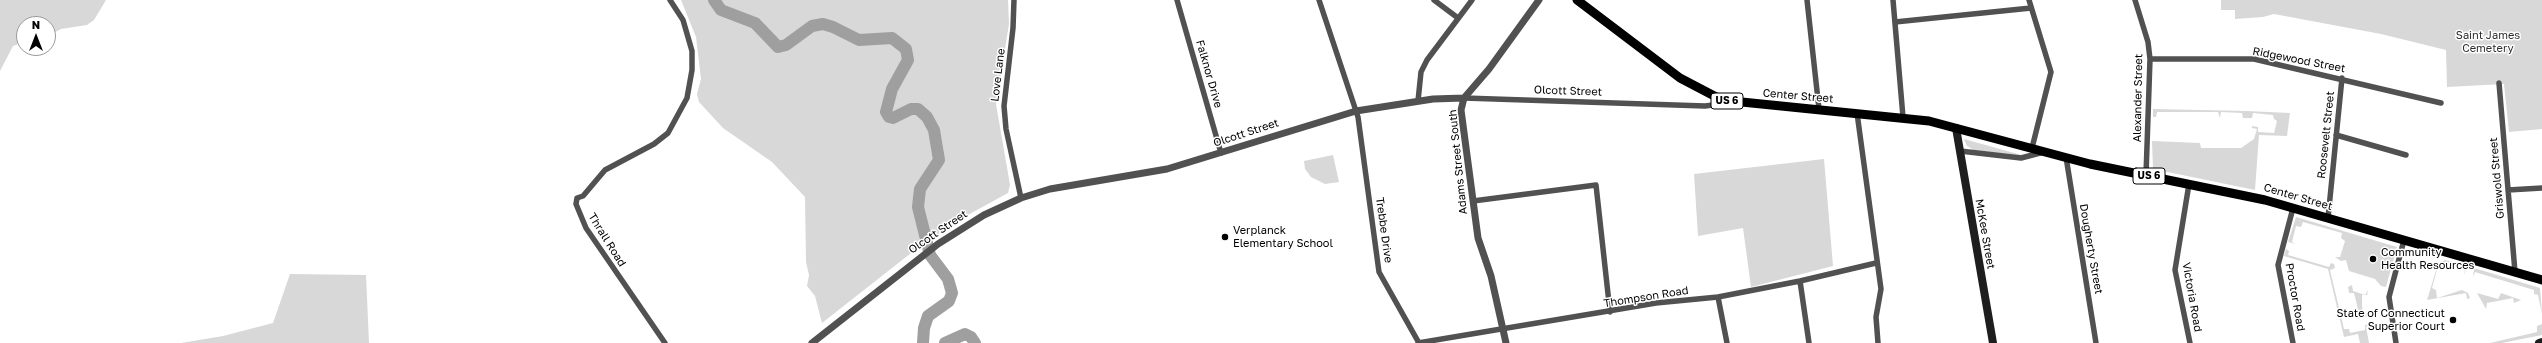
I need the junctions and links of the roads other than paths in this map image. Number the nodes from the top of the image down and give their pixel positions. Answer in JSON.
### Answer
{"nodes":[{"id":1,"x":670,"y":0,"type":"edge"},
{"id":2,"x":1014,"y":0,"type":"edge"},
{"id":3,"x":1177,"y":0,"type":"edge"},
{"id":4,"x":1319,"y":0,"type":"edge"},
{"id":5,"x":1434,"y":0,"type":"edge"},
{"id":6,"x":1472,"y":0,"type":"edge"},
{"id":7,"x":1539,"y":0,"type":"edge"},
{"id":8,"x":1576,"y":0,"type":"edge"},
{"id":9,"x":1807,"y":0,"type":"edge"},
{"id":10,"x":1893,"y":0,"type":"edge"},
{"id":11,"x":2029,"y":0,"type":"edge"},
{"id":12,"x":2135,"y":0,"type":"edge"},
{"id":13,"x":2031,"y":8,"type":"junction"},
{"id":14,"x":1458,"y":18,"type":"junction"},
{"id":15,"x":1896,"y":22,"type":"junction"},
{"id":16,"x":2150,"y":59,"type":"junction"},
{"id":17,"x":2342,"y":78,"type":"junction"},
{"id":18,"x":2499,"y":83,"type":"dead end"},
{"id":19,"x":1464,"y":98,"type":"junction"},
{"id":20,"x":1418,"y":101,"type":"junction"},
{"id":21,"x":1735,"y":102,"type":"junction"},
{"id":22,"x":2441,"y":103,"type":"dead end"},
{"id":23,"x":1819,"y":110,"type":"junction"},
{"id":24,"x":1356,"y":111,"type":"junction"},
{"id":25,"x":1857,"y":113,"type":"junction"},
{"id":26,"x":1903,"y":117,"type":"junction"},
{"id":27,"x":1956,"y":128,"type":"junction"},
{"id":28,"x":2336,"y":135,"type":"junction"},
{"id":29,"x":2032,"y":148,"type":"junction"},
{"id":30,"x":1960,"y":151,"type":"junction"},
{"id":31,"x":2044,"y":152,"type":"junction"},
{"id":32,"x":1221,"y":153,"type":"junction"},
{"id":33,"x":2406,"y":154,"type":"dead end"},
{"id":34,"x":2066,"y":157,"type":"junction"},
{"id":35,"x":2146,"y":175,"type":"junction"},
{"id":36,"x":2189,"y":184,"type":"junction"},
{"id":37,"x":2542,"y":188,"type":"edge"},
{"id":38,"x":2508,"y":190,"type":"junction"},
{"id":39,"x":1021,"y":198,"type":"junction"},
{"id":40,"x":1473,"y":201,"type":"junction"},
{"id":41,"x":2293,"y":208,"type":"junction"},
{"id":42,"x":2328,"y":218,"type":"junction"},
{"id":43,"x":2404,"y":240,"type":"junction"},
{"id":44,"x":1876,"y":263,"type":"junction"},
{"id":45,"x":2515,"y":272,"type":"junction"},
{"id":46,"x":2542,"y":280,"type":"edge"},
{"id":47,"x":1800,"y":281,"type":"junction"},
{"id":48,"x":1718,"y":296,"type":"junction"},
{"id":49,"x":1610,"y":312,"type":"junction"},
{"id":50,"x":1503,"y":329,"type":"junction"},
{"id":51,"x":665,"y":343,"type":"edge"},
{"id":52,"x":812,"y":343,"type":"edge"},
{"id":53,"x":1418,"y":343,"type":"edge"},
{"id":54,"x":1506,"y":343,"type":"edge"},
{"id":55,"x":1727,"y":343,"type":"edge"},
{"id":56,"x":1809,"y":343,"type":"edge"},
{"id":57,"x":1878,"y":343,"type":"edge"},
{"id":58,"x":1993,"y":343,"type":"edge"},
{"id":59,"x":2096,"y":343,"type":"edge"},
{"id":60,"x":2190,"y":343,"type":"edge"},
{"id":61,"x":2293,"y":343,"type":"edge"},
{"id":62,"x":2396,"y":343,"type":"edge"}],
"edges":[{"from":1,"to":51,"type":"street","name":"Thrall Road"},
{"from":2,"to":39,"type":"street","name":"Love Lane"},
{"from":3,"to":32,"type":"street","name":"Falknor Drive"},
{"from":4,"to":24,"type":"street","name":"Trebbe Drive"},
{"from":5,"to":14,"type":"street"},
{"from":6,"to":14,"type":"street"},
{"from":7,"to":19,"type":"street","name":"Adams Street South"},
{"from":8,"to":21,"type":"main road","name":"Center Street","number":"US 6"},
{"from":9,"to":23,"type":"street"},
{"from":10,"to":15,"type":"street"},
{"from":11,"to":13,"type":"street"},
{"from":12,"to":16,"type":"street","name":"Alexander Street"},
{"from":13,"to":15,"type":"street"},
{"from":13,"to":29,"type":"street"},
{"from":14,"to":20,"type":"street"},
{"from":15,"to":26,"type":"street"},
{"from":16,"to":17,"type":"street","name":"Ridgewood Street"},
{"from":16,"to":35,"type":"street","name":"Alexander Street"},
{"from":17,"to":22,"type":"street","name":"Ridgewood Street"},
{"from":17,"to":28,"type":"street","name":"Roosevelt Street"},
{"from":18,"to":38,"type":"street","name":"Griswold Street"},
{"from":19,"to":20,"type":"street","name":"Olcott Street"},
{"from":19,"to":21,"type":"street","name":"Olcott Street"},
{"from":19,"to":40,"type":"street","name":"Adams Street South"},
{"from":20,"to":24,"type":"street","name":"Olcott Street"},
{"from":21,"to":23,"type":"main road","name":"Center Street","number":"US 6"},
{"from":23,"to":25,"type":"main road","name":"Center Street","number":"US 6"},
{"from":24,"to":32,"type":"street","name":"Olcott Street"},
{"from":24,"to":53,"type":"street","name":"Trebbe Drive"},
{"from":25,"to":26,"type":"main road","name":"Center Street","number":"US 6"},
{"from":25,"to":44,"type":"street"},
{"from":26,"to":27,"type":"main road","name":"Center Street","number":"US 6"},
{"from":27,"to":29,"type":"main road","name":"Center Street","number":"US 6"},
{"from":27,"to":30,"type":"main road","name":"McKee Street"},
{"from":28,"to":33,"type":"street"},
{"from":28,"to":42,"type":"street","name":"Roosevelt Street"},
{"from":29,"to":31,"type":"main road","name":"Center Street","number":"US 6"},
{"from":30,"to":31,"type":"street","name":"Center Street"},
{"from":30,"to":58,"type":"main road","name":"McKee Street"},
{"from":31,"to":34,"type":"main road","name":"Center Street","number":"US 6"},
{"from":32,"to":39,"type":"street","name":"Olcott Street"},
{"from":34,"to":35,"type":"main road","name":"Center Street","number":"US 6"},
{"from":34,"to":59,"type":"street","name":"Dougherty Street"},
{"from":35,"to":36,"type":"main road","name":"Center Street","number":"US 6"},
{"from":36,"to":41,"type":"main road","name":"Center Street","number":"US 6"},
{"from":36,"to":60,"type":"street","name":"Victoria Road"},
{"from":37,"to":38,"type":"street"},
{"from":38,"to":45,"type":"street","name":"Griswold Street"},
{"from":39,"to":52,"type":"street","name":"Olcott Street"},
{"from":40,"to":49,"type":"street"},
{"from":40,"to":50,"type":"street","name":"Adams Street South"},
{"from":41,"to":42,"type":"main road","name":"Center Street","number":"US 6"},
{"from":41,"to":61,"type":"street","name":"Proctor Road"},
{"from":42,"to":43,"type":"main road","name":"Center Street","number":"US 6"},
{"from":43,"to":45,"type":"main road","name":"Center Street","number":"US 6"},
{"from":43,"to":62,"type":"street"},
{"from":44,"to":47,"type":"street","name":"Thompson Road"},
{"from":44,"to":57,"type":"street"},
{"from":45,"to":46,"type":"main road","name":"Center Street","number":"US 6"},
{"from":47,"to":48,"type":"street","name":"Thompson Road"},
{"from":47,"to":56,"type":"street"},
{"from":48,"to":49,"type":"street","name":"Thompson Road"},
{"from":48,"to":55,"type":"street"},
{"from":49,"to":50,"type":"street","name":"Thompson Road"},
{"from":50,"to":53,"type":"street","name":"Thompson Road"},
{"from":50,"to":54,"type":"street","name":"Adams Street South"}]}
